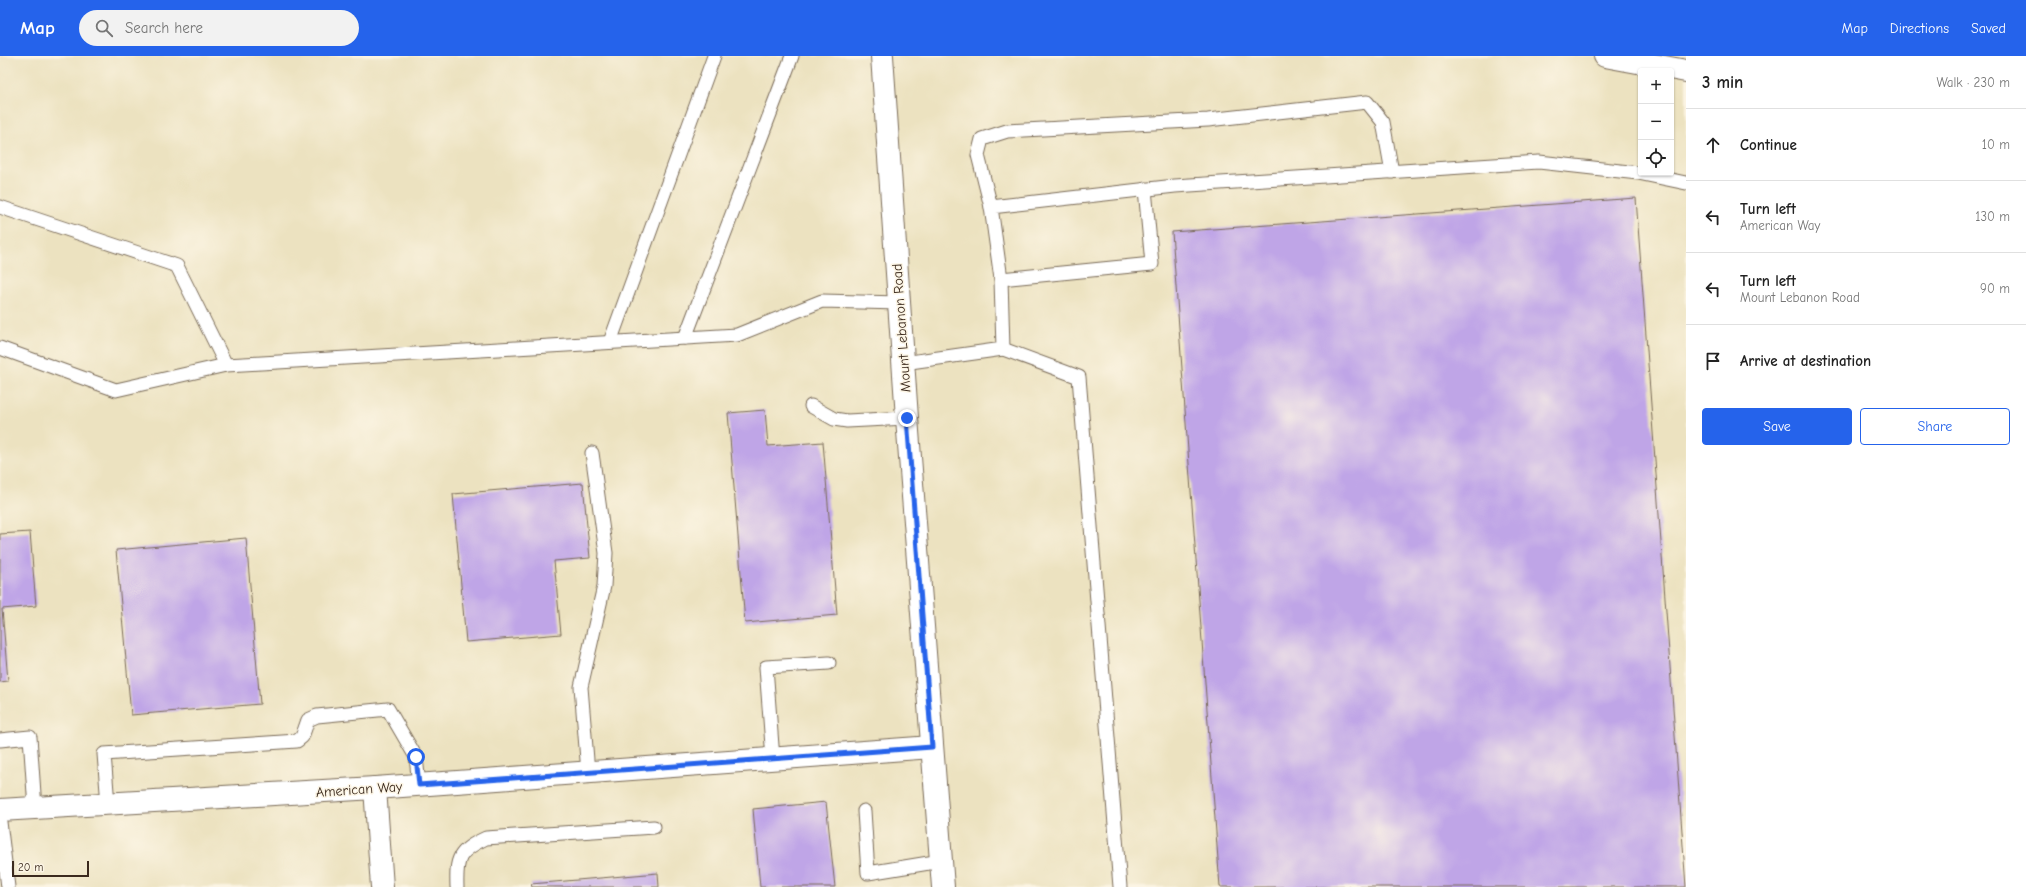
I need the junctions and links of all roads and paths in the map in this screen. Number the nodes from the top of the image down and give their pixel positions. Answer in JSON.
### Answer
{"nodes":[{"id":1,"x":714,"y":56,"type":"edge"},
{"id":2,"x":792,"y":56,"type":"edge"},
{"id":3,"x":882,"y":56,"type":"edge"},
{"id":4,"x":1605,"y":56,"type":"edge"},
{"id":5,"x":1686,"y":71,"type":"edge"},
{"id":6,"x":1392,"y":172,"type":"junction"},
{"id":7,"x":1686,"y":182,"type":"edge"},
{"id":8,"x":1145,"y":189,"type":"junction"},
{"id":9,"x":0,"y":207,"type":"edge"},
{"id":10,"x":990,"y":207,"type":"junction"},
{"id":11,"x":1001,"y":279,"type":"junction"},
{"id":12,"x":899,"y":303,"type":"junction"},
{"id":13,"x":685,"y":338,"type":"junction"},
{"id":14,"x":610,"y":342,"type":"junction"},
{"id":15,"x":0,"y":348,"type":"edge"},
{"id":16,"x":1003,"y":350,"type":"junction"},
{"id":17,"x":903,"y":363,"type":"junction"},
{"id":18,"x":226,"y":365,"type":"junction"},
{"id":19,"x":811,"y":406,"type":"dead end"},
{"id":20,"x":907,"y":418,"type":"junction"},
{"id":21,"x":592,"y":453,"type":"dead end"},
{"id":22,"x":829,"y":663,"type":"dead end"},
{"id":23,"x":0,"y":740,"type":"edge"},
{"id":24,"x":932,"y":747,"type":"junction"},
{"id":25,"x":773,"y":759,"type":"junction"},
{"id":26,"x":588,"y":772,"type":"junction"},
{"id":27,"x":419,"y":785,"type":"junction"},
{"id":28,"x":375,"y":788,"type":"junction"},
{"id":29,"x":108,"y":804,"type":"junction"},
{"id":30,"x":35,"y":808,"type":"junction"},
{"id":31,"x":0,"y":810,"type":"edge"},
{"id":32,"x":864,"y":811,"type":"dead end"},
{"id":33,"x":0,"y":822,"type":"edge"},
{"id":34,"x":654,"y":827,"type":"dead end"},
{"id":35,"x":941,"y":861,"type":"junction"},
{"id":36,"x":8,"y":887,"type":"edge"},
{"id":37,"x":382,"y":887,"type":"edge"},
{"id":38,"x":457,"y":887,"type":"edge"},
{"id":39,"x":943,"y":887,"type":"edge"},
{"id":40,"x":1120,"y":887,"type":"edge"}],
"edges":[{"from":1,"to":14,"type":"lane"},
{"from":2,"to":13,"type":"lane"},
{"from":3,"to":12,"type":"street","name":"Mount Lebanon Road"},
{"from":4,"to":5,"type":"street"},
{"from":6,"to":7,"type":"lane"},
{"from":6,"to":8,"type":"lane"},
{"from":6,"to":10,"type":"lane"},
{"from":8,"to":10,"type":"lane"},
{"from":8,"to":11,"type":"lane"},
{"from":9,"to":18,"type":"lane"},
{"from":10,"to":11,"type":"lane"},
{"from":11,"to":16,"type":"lane"},
{"from":12,"to":13,"type":"lane"},
{"from":12,"to":17,"type":"street","name":"Mount Lebanon Road"},
{"from":13,"to":14,"type":"lane"},
{"from":14,"to":18,"type":"lane"},
{"from":15,"to":18,"type":"lane"},
{"from":16,"to":17,"type":"lane"},
{"from":16,"to":40,"type":"lane"},
{"from":17,"to":20,"type":"street","name":"Mount Lebanon Road"},
{"from":19,"to":20,"type":"lane"},
{"from":20,"to":24,"type":"street","name":"Mount Lebanon Road"},
{"from":21,"to":26,"type":"lane"},
{"from":22,"to":25,"type":"lane"},
{"from":23,"to":30,"type":"lane"},
{"from":24,"to":25,"type":"street","name":"American Way"},
{"from":24,"to":35,"type":"street","name":"Mount Lebanon Road"},
{"from":25,"to":26,"type":"street","name":"American Way"},
{"from":26,"to":27,"type":"street","name":"American Way"},
{"from":27,"to":28,"type":"street","name":"American Way"},
{"from":27,"to":29,"type":"lane"},
{"from":28,"to":29,"type":"street","name":"American Way"},
{"from":28,"to":37,"type":"street"},
{"from":29,"to":30,"type":"street","name":"American Way"},
{"from":30,"to":31,"type":"street","name":"American Way"},
{"from":32,"to":35,"type":"lane"},
{"from":33,"to":36,"type":"lane"},
{"from":34,"to":38,"type":"lane"},
{"from":35,"to":39,"type":"street","name":"Mount Lebanon Road"}]}
